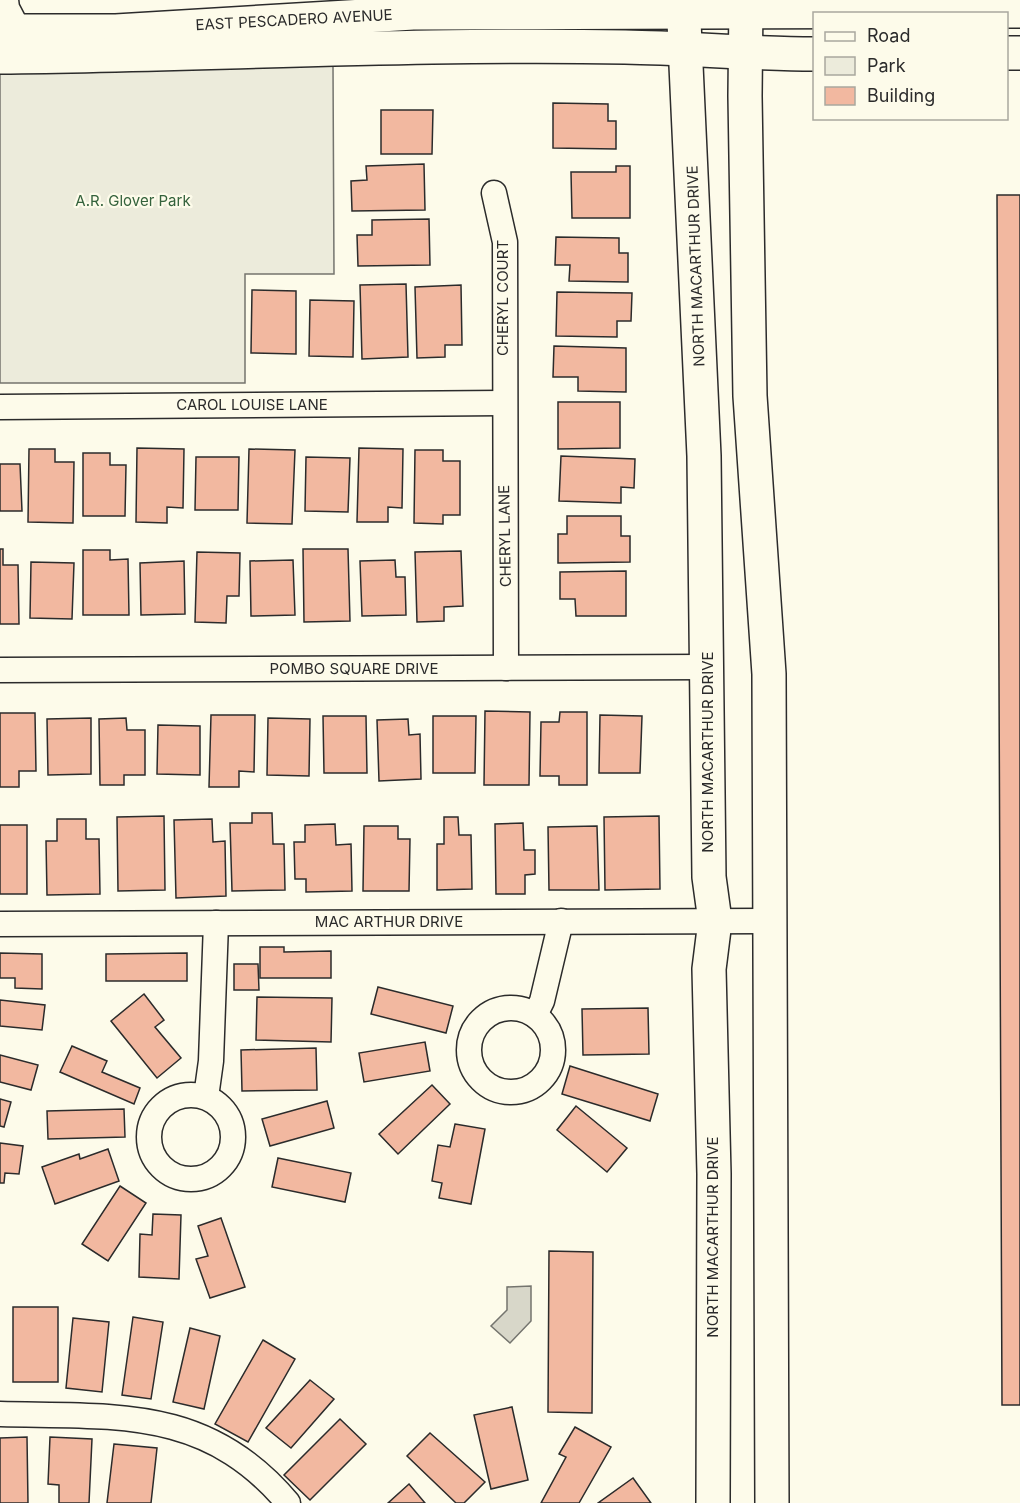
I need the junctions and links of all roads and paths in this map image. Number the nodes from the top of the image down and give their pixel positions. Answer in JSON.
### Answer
{"nodes":[{"id":1,"x":6,"y":0,"type":"edge"},
{"id":2,"x":683,"y":5,"type":"edge"},
{"id":3,"x":746,"y":5,"type":"edge"},
{"id":4,"x":1020,"y":11,"type":"edge"},
{"id":5,"x":10,"y":31,"type":"edge"},
{"id":6,"x":686,"y":50,"type":"junction"},
{"id":7,"x":746,"y":52,"type":"junction"},
{"id":8,"x":813,"y":54,"type":"edge"},
{"id":9,"x":0,"y":57,"type":"edge"},
{"id":10,"x":494,"y":193,"type":"dead end"},
{"id":11,"x":503,"y":403,"type":"junction"},
{"id":12,"x":0,"y":407,"type":"edge"},
{"id":13,"x":708,"y":667,"type":"junction"},
{"id":14,"x":506,"y":668,"type":"junction"},
{"id":15,"x":0,"y":670,"type":"edge"},
{"id":16,"x":561,"y":921,"type":"junction"},
{"id":17,"x":715,"y":921,"type":"junction"},
{"id":18,"x":770,"y":921,"type":"junction"},
{"id":19,"x":216,"y":923,"type":"junction"},
{"id":20,"x":0,"y":924,"type":"edge"},
{"id":21,"x":535,"y":1015,"type":"dead end"},
{"id":22,"x":206,"y":1097,"type":"dead end"},
{"id":23,"x":0,"y":1414,"type":"edge"},
{"id":24,"x":288,"y":1503,"type":"edge"},
{"id":25,"x":713,"y":1503,"type":"edge"},
{"id":26,"x":772,"y":1503,"type":"edge"}],
"edges":[{"from":1,"to":5,"type":"street"},
{"from":2,"to":3,"type":"main road","name":"EAST PESCADERO AVENUE"},
{"from":2,"to":5,"type":"main road","name":"EAST PESCADERO AVENUE"},
{"from":2,"to":6,"type":"main road","name":"NORTH MACARTHUR DRIVE"},
{"from":3,"to":4,"type":"main road","name":"EAST PESCADERO AVENUE"},
{"from":3,"to":7,"type":"main road"},
{"from":6,"to":7,"type":"main road","name":"EAST PESCADERO AVENUE"},
{"from":6,"to":9,"type":"main road","name":"EAST PESCADERO AVENUE"},
{"from":6,"to":13,"type":"main road","name":"NORTH MACARTHUR DRIVE"},
{"from":7,"to":8,"type":"main road","name":"EAST PESCADERO AVENUE"},
{"from":7,"to":18,"type":"main road"},
{"from":10,"to":11,"type":"street","name":"CHERYL COURT"},
{"from":11,"to":12,"type":"street","name":"CAROL LOUISE LANE"},
{"from":11,"to":14,"type":"street","name":"CHERYL LANE"},
{"from":13,"to":14,"type":"street","name":"POMBO SQUARE DRIVE"},
{"from":13,"to":17,"type":"main road","name":"NORTH MACARTHUR DRIVE"},
{"from":14,"to":15,"type":"street","name":"POMBO SQUARE DRIVE"},
{"from":16,"to":17,"type":"street","name":"MAC ARTHUR DRIVE"},
{"from":16,"to":19,"type":"street","name":"MAC ARTHUR DRIVE"},
{"from":16,"to":21,"type":"street"},
{"from":17,"to":18,"type":"street","name":"MAC ARTHUR DRIVE"},
{"from":17,"to":25,"type":"main road","name":"NORTH MACARTHUR DRIVE"},
{"from":18,"to":26,"type":"main road"},
{"from":19,"to":20,"type":"street","name":"MAC ARTHUR DRIVE"},
{"from":19,"to":22,"type":"street"},
{"from":23,"to":24,"type":"street"}]}
